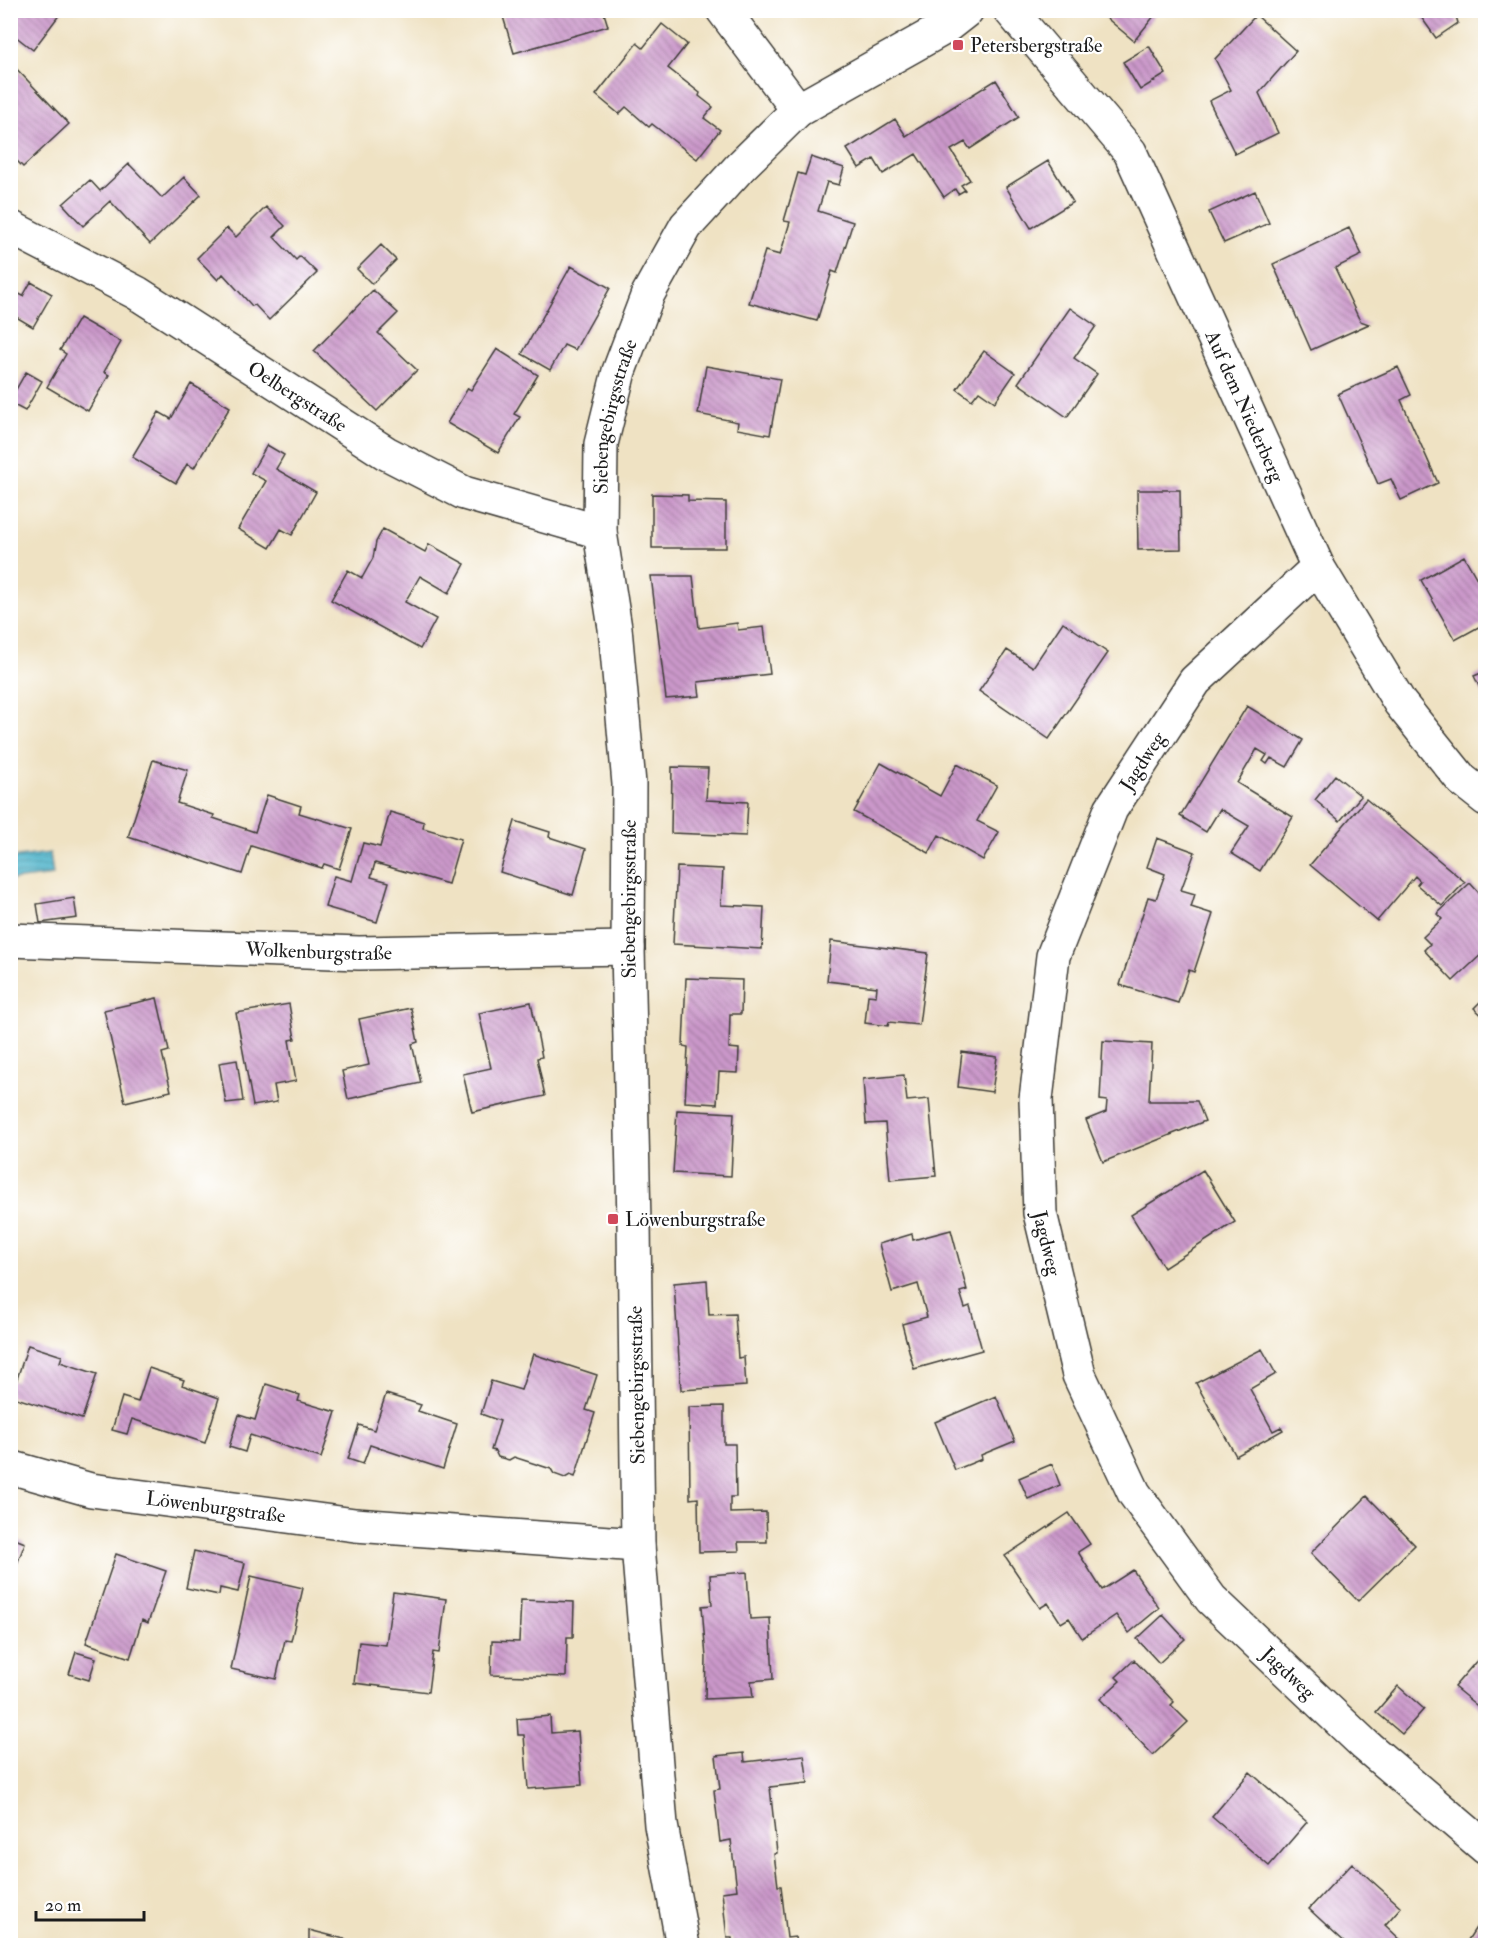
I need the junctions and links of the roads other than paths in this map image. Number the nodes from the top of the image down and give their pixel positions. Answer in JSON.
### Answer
{"nodes":[{"id":1,"x":723,"y":10,"type":"edge"},
{"id":2,"x":967,"y":10,"type":"edge"},
{"id":3,"x":1010,"y":10,"type":"edge"},
{"id":4,"x":798,"y":110,"type":"junction"},
{"id":5,"x":10,"y":227,"type":"edge"},
{"id":6,"x":600,"y":532,"type":"junction"},
{"id":7,"x":1318,"y":567,"type":"junction"},
{"id":8,"x":1485,"y":800,"type":"edge"},
{"id":9,"x":10,"y":940,"type":"edge"},
{"id":10,"x":628,"y":948,"type":"junction"},
{"id":11,"x":10,"y":1467,"type":"edge"},
{"id":12,"x":638,"y":1545,"type":"junction"},
{"id":13,"x":1485,"y":1848,"type":"edge"},
{"id":14,"x":683,"y":1946,"type":"edge"}],
"edges":[{"from":1,"to":4,"type":"street"},
{"from":2,"to":4,"type":"street","name":"Siebengebirgsstraße"},
{"from":3,"to":7,"type":"street","name":"Auf dem Niederberg"},
{"from":4,"to":6,"type":"street","name":"Siebengebirgsstraße"},
{"from":5,"to":6,"type":"street","name":"Oelbergstraße"},
{"from":6,"to":10,"type":"street","name":"Siebengebirgsstraße"},
{"from":7,"to":8,"type":"street","name":"Auf dem Niederberg"},
{"from":7,"to":13,"type":"street","name":"Jagdweg"},
{"from":9,"to":10,"type":"street","name":"Wolkenburgstraße"},
{"from":10,"to":12,"type":"street","name":"Siebengebirgsstraße"},
{"from":11,"to":12,"type":"street","name":"Löwenburgstraße"},
{"from":12,"to":14,"type":"street","name":"Siebengebirgsstraße"}]}
